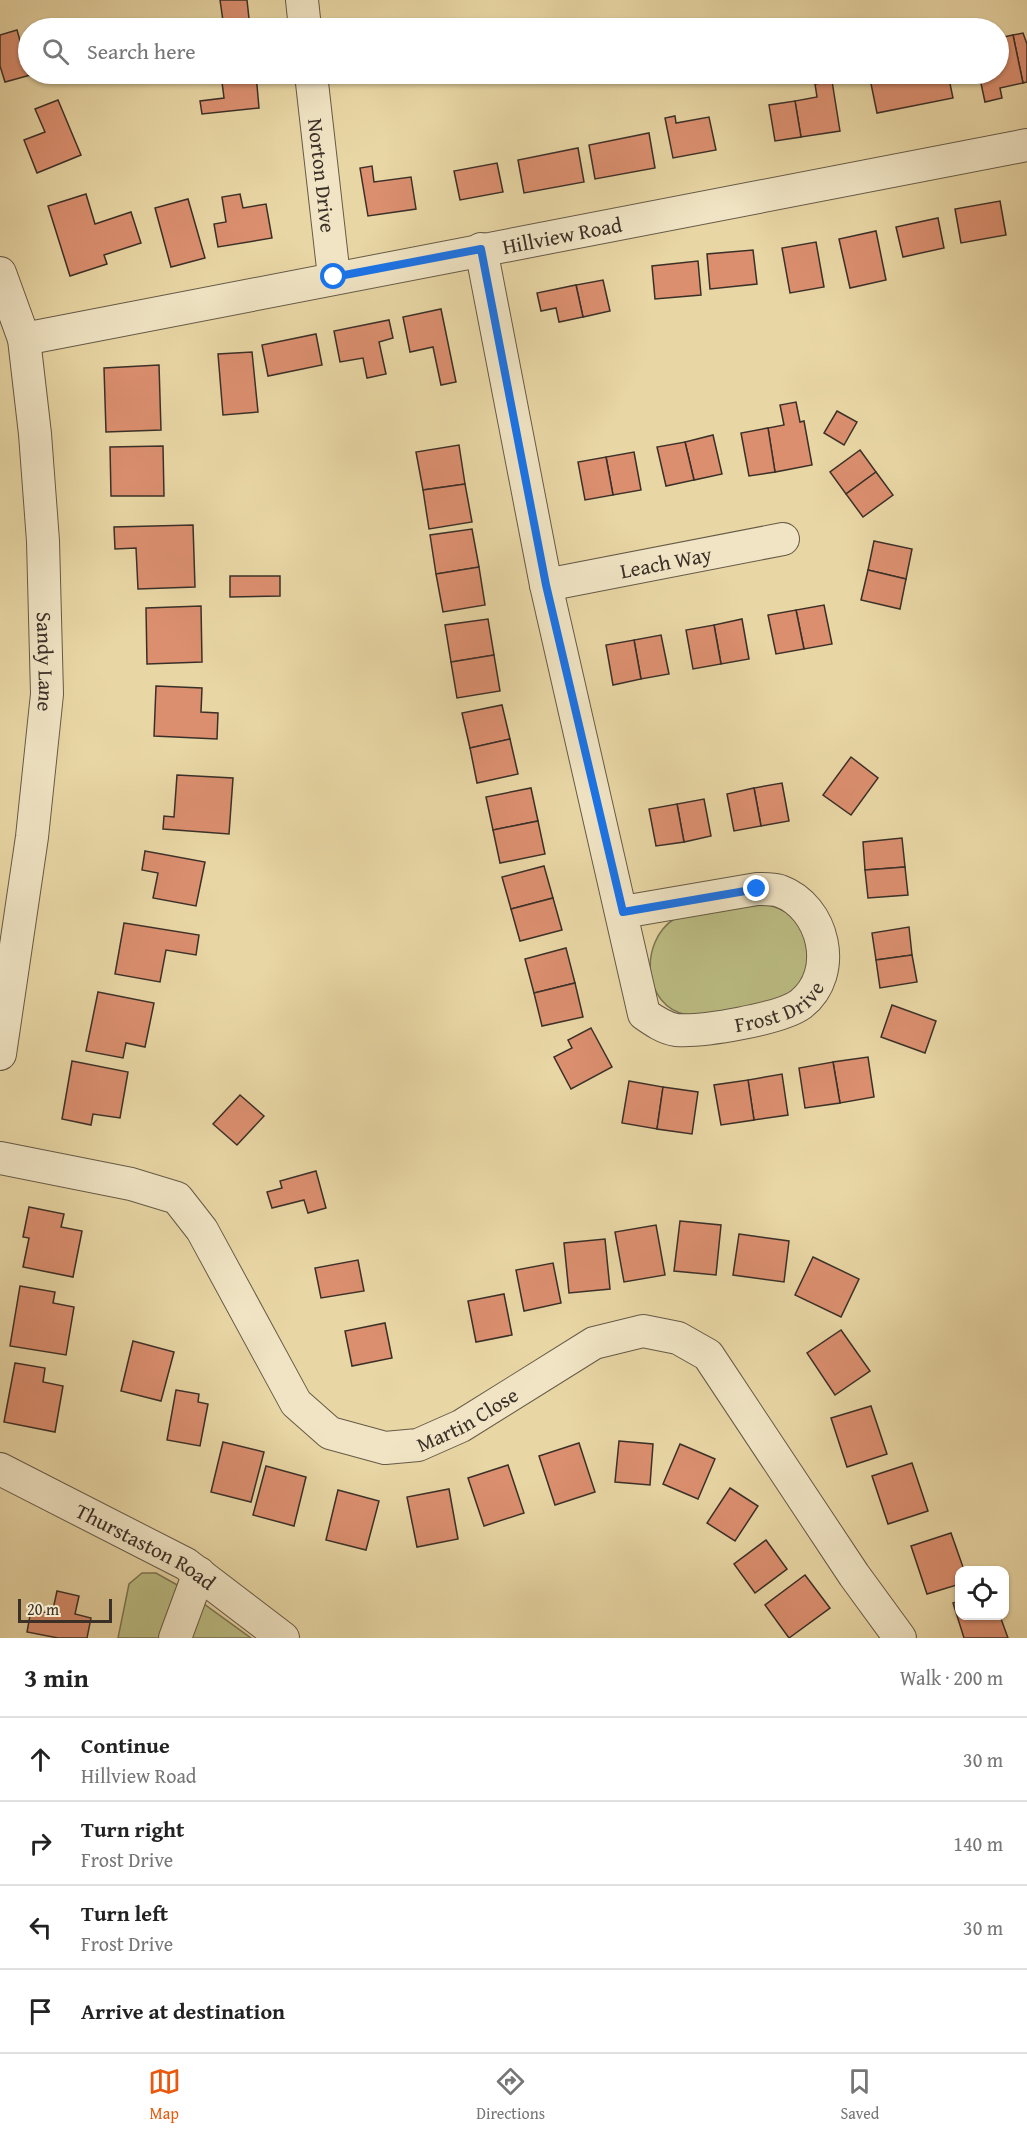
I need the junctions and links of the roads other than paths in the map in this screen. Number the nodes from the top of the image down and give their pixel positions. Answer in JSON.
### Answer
{"nodes":[{"id":1,"x":302,"y":0,"type":"edge"},
{"id":2,"x":305,"y":18,"type":"edge"},
{"id":3,"x":312,"y":84,"type":"edge"},
{"id":4,"x":1027,"y":145,"type":"edge"},
{"id":5,"x":481,"y":249,"type":"junction"},
{"id":6,"x":0,"y":273,"type":"edge"},
{"id":7,"x":334,"y":277,"type":"junction"},
{"id":8,"x":24,"y":339,"type":"junction"},
{"id":9,"x":783,"y":539,"type":"dead end"},
{"id":10,"x":546,"y":585,"type":"junction"},
{"id":11,"x":623,"y":912,"type":"junction"},
{"id":12,"x":0,"y":1054,"type":"edge"},
{"id":13,"x":0,"y":1158,"type":"edge"},
{"id":14,"x":0,"y":1469,"type":"edge"},
{"id":15,"x":199,"y":1573,"type":"junction"},
{"id":16,"x":175,"y":1638,"type":"edge"},
{"id":17,"x":283,"y":1638,"type":"edge"},
{"id":18,"x":900,"y":1638,"type":"edge"}],
"edges":[{"from":1,"to":2,"type":"street"},
{"from":3,"to":7,"type":"street","name":"Norton Drive"},
{"from":4,"to":5,"type":"street","name":"Hillview Road"},
{"from":5,"to":7,"type":"street","name":"Hillview Road"},
{"from":5,"to":10,"type":"street","name":"Frost Drive"},
{"from":6,"to":8,"type":"street","name":"Sandy Lane"},
{"from":7,"to":8,"type":"street","name":"Hillview Road"},
{"from":8,"to":12,"type":"street","name":"Sandy Lane"},
{"from":9,"to":10,"type":"street","name":"Leach Way"},
{"from":10,"to":11,"type":"street","name":"Frost Drive"},
{"from":11,"to":11,"type":"street","name":"Frost Drive"},
{"from":13,"to":18,"type":"street","name":"Martin Close"},
{"from":14,"to":15,"type":"street","name":"Thurstaston Road"},
{"from":15,"to":16,"type":"street"},
{"from":15,"to":17,"type":"street","name":"Thurstaston Road"}]}
